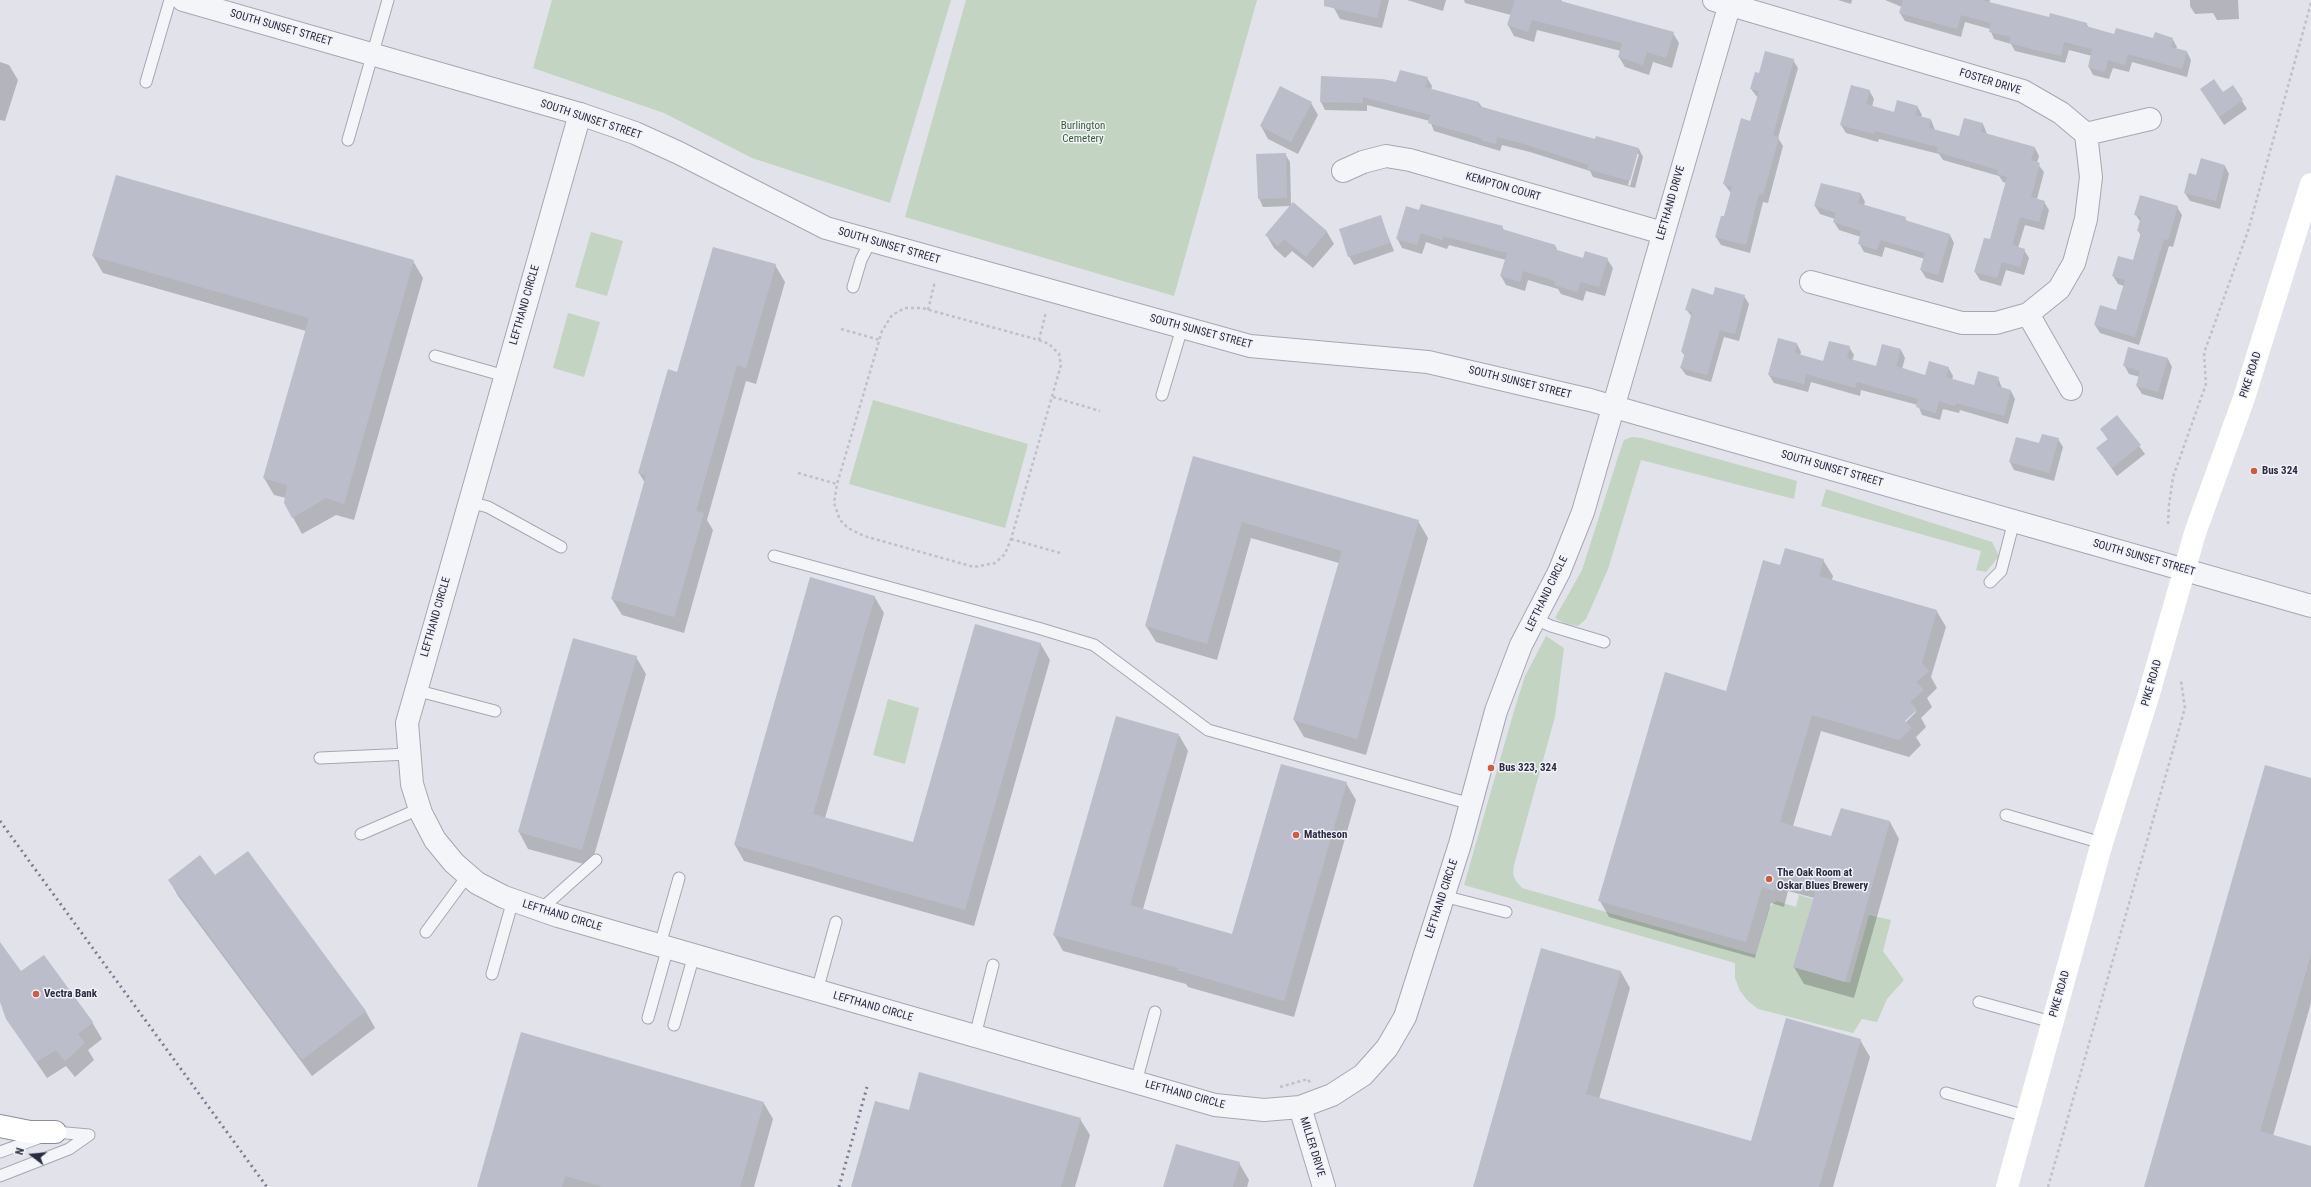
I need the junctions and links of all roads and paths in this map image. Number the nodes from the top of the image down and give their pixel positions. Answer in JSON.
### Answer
{"nodes":[{"id":1,"x":170,"y":0,"type":"edge"},
{"id":2,"x":183,"y":0,"type":"edge"},
{"id":3,"x":388,"y":0,"type":"edge"},
{"id":4,"x":1725,"y":1,"type":"edge"},
{"id":5,"x":2311,"y":3,"type":"edge"},
{"id":6,"x":372,"y":54,"type":"junction"},
{"id":7,"x":146,"y":82,"type":"dead end"},
{"id":8,"x":580,"y":114,"type":"junction"},
{"id":9,"x":2150,"y":119,"type":"dead end"},
{"id":10,"x":2086,"y":134,"type":"junction"},
{"id":11,"x":348,"y":140,"type":"dead end"},
{"id":12,"x":1343,"y":171,"type":"dead end"},
{"id":13,"x":2311,"y":184,"type":"edge"},
{"id":14,"x":1662,"y":233,"type":"junction"},
{"id":15,"x":871,"y":240,"type":"junction"},
{"id":16,"x":936,"y":281,"type":"dead end"},
{"id":17,"x":1811,"y":282,"type":"dead end"},
{"id":18,"x":853,"y":287,"type":"dead end"},
{"id":19,"x":928,"y":310,"type":"junction"},
{"id":20,"x":1046,"y":312,"type":"dead end"},
{"id":21,"x":2028,"y":314,"type":"junction"},
{"id":22,"x":1182,"y":328,"type":"junction"},
{"id":23,"x":841,"y":329,"type":"dead end"},
{"id":24,"x":880,"y":340,"type":"junction"},
{"id":25,"x":1038,"y":340,"type":"junction"},
{"id":26,"x":435,"y":356,"type":"dead end"},
{"id":27,"x":505,"y":376,"type":"junction"},
{"id":28,"x":2072,"y":389,"type":"dead end"},
{"id":29,"x":1162,"y":395,"type":"dead end"},
{"id":30,"x":1053,"y":397,"type":"junction"},
{"id":31,"x":1614,"y":407,"type":"junction"},
{"id":32,"x":1100,"y":411,"type":"dead end"},
{"id":33,"x":798,"y":473,"type":"dead end"},
{"id":34,"x":837,"y":484,"type":"junction"},
{"id":35,"x":469,"y":502,"type":"junction"},
{"id":36,"x":2014,"y":521,"type":"junction"},
{"id":37,"x":2168,"y":524,"type":"dead end"},
{"id":38,"x":1011,"y":539,"type":"junction"},
{"id":39,"x":560,"y":547,"type":"dead end"},
{"id":40,"x":1060,"y":553,"type":"dead end"},
{"id":41,"x":774,"y":556,"type":"dead end"},
{"id":42,"x":2185,"y":570,"type":"junction"},
{"id":43,"x":1990,"y":582,"type":"dead end"},
{"id":44,"x":2311,"y":606,"type":"edge"},
{"id":45,"x":1535,"y":619,"type":"junction"},
{"id":46,"x":1604,"y":642,"type":"dead end"},
{"id":47,"x":2181,"y":681,"type":"dead end"},
{"id":48,"x":416,"y":690,"type":"junction"},
{"id":49,"x":495,"y":711,"type":"dead end"},
{"id":50,"x":409,"y":754,"type":"junction"},
{"id":51,"x":320,"y":758,"type":"dead end"},
{"id":52,"x":1471,"y":804,"type":"junction"},
{"id":53,"x":419,"y":809,"type":"junction"},
{"id":54,"x":2006,"y":815,"type":"dead end"},
{"id":55,"x":361,"y":834,"type":"dead end"},
{"id":56,"x":2102,"y":843,"type":"junction"},
{"id":57,"x":596,"y":860,"type":"dead end"},
{"id":58,"x":468,"y":875,"type":"junction"},
{"id":59,"x":679,"y":878,"type":"dead end"},
{"id":60,"x":1443,"y":896,"type":"junction"},
{"id":61,"x":513,"y":900,"type":"junction"},
{"id":62,"x":540,"y":910,"type":"junction"},
{"id":63,"x":1506,"y":912,"type":"dead end"},
{"id":64,"x":836,"y":922,"type":"dead end"},
{"id":65,"x":426,"y":932,"type":"dead end"},
{"id":66,"x":664,"y":946,"type":"junction"},
{"id":67,"x":694,"y":955,"type":"junction"},
{"id":68,"x":993,"y":965,"type":"dead end"},
{"id":69,"x":492,"y":974,"type":"dead end"},
{"id":70,"x":817,"y":991,"type":"junction"},
{"id":71,"x":1979,"y":1002,"type":"dead end"},
{"id":72,"x":1155,"y":1012,"type":"dead end"},
{"id":73,"x":648,"y":1018,"type":"dead end"},
{"id":74,"x":2052,"y":1022,"type":"junction"},
{"id":75,"x":674,"y":1025,"type":"dead end"},
{"id":76,"x":975,"y":1036,"type":"junction"},
{"id":77,"x":1136,"y":1082,"type":"junction"},
{"id":78,"x":1311,"y":1087,"type":"dead end"},
{"id":79,"x":1276,"y":1088,"type":"dead end"},
{"id":80,"x":1946,"y":1092,"type":"dead end"},
{"id":81,"x":1300,"y":1107,"type":"junction"},
{"id":82,"x":2026,"y":1116,"type":"junction"},
{"id":83,"x":0,"y":1126,"type":"edge"},
{"id":84,"x":55,"y":1132,"type":"junction"},
{"id":85,"x":0,"y":1152,"type":"edge"},
{"id":86,"x":0,"y":1176,"type":"edge"},
{"id":87,"x":1324,"y":1187,"type":"edge"},
{"id":88,"x":2007,"y":1187,"type":"edge"},
{"id":89,"x":2048,"y":1187,"type":"edge"}],
"edges":[{"from":1,"to":7,"type":"lane"},
{"from":2,"to":6,"type":"street","name":"SOUTH SUNSET STREET"},
{"from":3,"to":6,"type":"lane"},
{"from":4,"to":10,"type":"street","name":"FOSTER DRIVE"},
{"from":4,"to":14,"type":"street","name":"LEFTHAND DRIVE"},
{"from":5,"to":37,"type":"path"},
{"from":6,"to":8,"type":"street","name":"SOUTH SUNSET STREET"},
{"from":6,"to":11,"type":"lane"},
{"from":8,"to":15,"type":"street","name":"SOUTH SUNSET STREET"},
{"from":8,"to":27,"type":"street","name":"LEFTHAND CIRCLE"},
{"from":9,"to":10,"type":"street"},
{"from":10,"to":21,"type":"street"},
{"from":12,"to":14,"type":"street","name":"KEMPTON COURT"},
{"from":13,"to":42,"type":"main road","name":"PIKE ROAD"},
{"from":14,"to":31,"type":"street","name":"LEFTHAND DRIVE"},
{"from":15,"to":18,"type":"lane"},
{"from":15,"to":22,"type":"street","name":"SOUTH SUNSET STREET"},
{"from":16,"to":19,"type":"path"},
{"from":17,"to":21,"type":"street"},
{"from":19,"to":24,"type":"path"},
{"from":19,"to":25,"type":"path"},
{"from":20,"to":25,"type":"path"},
{"from":21,"to":28,"type":"street"},
{"from":22,"to":29,"type":"lane"},
{"from":22,"to":31,"type":"street","name":"SOUTH SUNSET STREET"},
{"from":23,"to":24,"type":"path"},
{"from":24,"to":34,"type":"path"},
{"from":25,"to":30,"type":"path"},
{"from":26,"to":27,"type":"lane"},
{"from":27,"to":35,"type":"street","name":"LEFTHAND CIRCLE"},
{"from":30,"to":32,"type":"path"},
{"from":30,"to":38,"type":"path"},
{"from":31,"to":36,"type":"street","name":"SOUTH SUNSET STREET"},
{"from":31,"to":45,"type":"street","name":"LEFTHAND CIRCLE"},
{"from":33,"to":34,"type":"path"},
{"from":34,"to":38,"type":"path"},
{"from":35,"to":39,"type":"lane"},
{"from":35,"to":48,"type":"street","name":"LEFTHAND CIRCLE"},
{"from":36,"to":42,"type":"street","name":"SOUTH SUNSET STREET"},
{"from":36,"to":43,"type":"lane"},
{"from":38,"to":40,"type":"path"},
{"from":41,"to":52,"type":"lane"},
{"from":42,"to":44,"type":"street","name":"SOUTH SUNSET STREET"},
{"from":42,"to":56,"type":"main road","name":"PIKE ROAD"},
{"from":45,"to":46,"type":"lane"},
{"from":45,"to":52,"type":"street","name":"LEFTHAND CIRCLE"},
{"from":47,"to":89,"type":"path"},
{"from":48,"to":49,"type":"lane"},
{"from":48,"to":50,"type":"street","name":"LEFTHAND CIRCLE"},
{"from":50,"to":51,"type":"lane"},
{"from":50,"to":53,"type":"street","name":"LEFTHAND CIRCLE"},
{"from":52,"to":60,"type":"street","name":"LEFTHAND CIRCLE"},
{"from":53,"to":55,"type":"lane"},
{"from":53,"to":58,"type":"street","name":"LEFTHAND CIRCLE"},
{"from":54,"to":56,"type":"lane"},
{"from":56,"to":74,"type":"main road","name":"PIKE ROAD"},
{"from":57,"to":62,"type":"lane"},
{"from":58,"to":61,"type":"street","name":"LEFTHAND CIRCLE"},
{"from":58,"to":65,"type":"lane"},
{"from":59,"to":66,"type":"lane"},
{"from":60,"to":63,"type":"lane"},
{"from":60,"to":81,"type":"street","name":"LEFTHAND CIRCLE"},
{"from":61,"to":62,"type":"street","name":"LEFTHAND CIRCLE"},
{"from":61,"to":69,"type":"lane"},
{"from":62,"to":66,"type":"street","name":"LEFTHAND CIRCLE"},
{"from":64,"to":70,"type":"lane"},
{"from":66,"to":67,"type":"street","name":"LEFTHAND CIRCLE"},
{"from":66,"to":73,"type":"lane"},
{"from":67,"to":70,"type":"street","name":"LEFTHAND CIRCLE"},
{"from":67,"to":75,"type":"lane"},
{"from":68,"to":76,"type":"lane"},
{"from":70,"to":76,"type":"street","name":"LEFTHAND CIRCLE"},
{"from":71,"to":74,"type":"lane"},
{"from":72,"to":77,"type":"lane"},
{"from":74,"to":82,"type":"main road","name":"PIKE ROAD"},
{"from":76,"to":77,"type":"street","name":"LEFTHAND CIRCLE"},
{"from":77,"to":81,"type":"street","name":"LEFTHAND CIRCLE"},
{"from":78,"to":79,"type":"path"},
{"from":80,"to":82,"type":"lane"},
{"from":81,"to":87,"type":"street","name":"MILLER DRIVE"},
{"from":82,"to":88,"type":"main road","name":"PIKE ROAD"},
{"from":83,"to":84,"type":"main road"},
{"from":84,"to":85,"type":"lane"},
{"from":84,"to":86,"type":"lane"}]}
